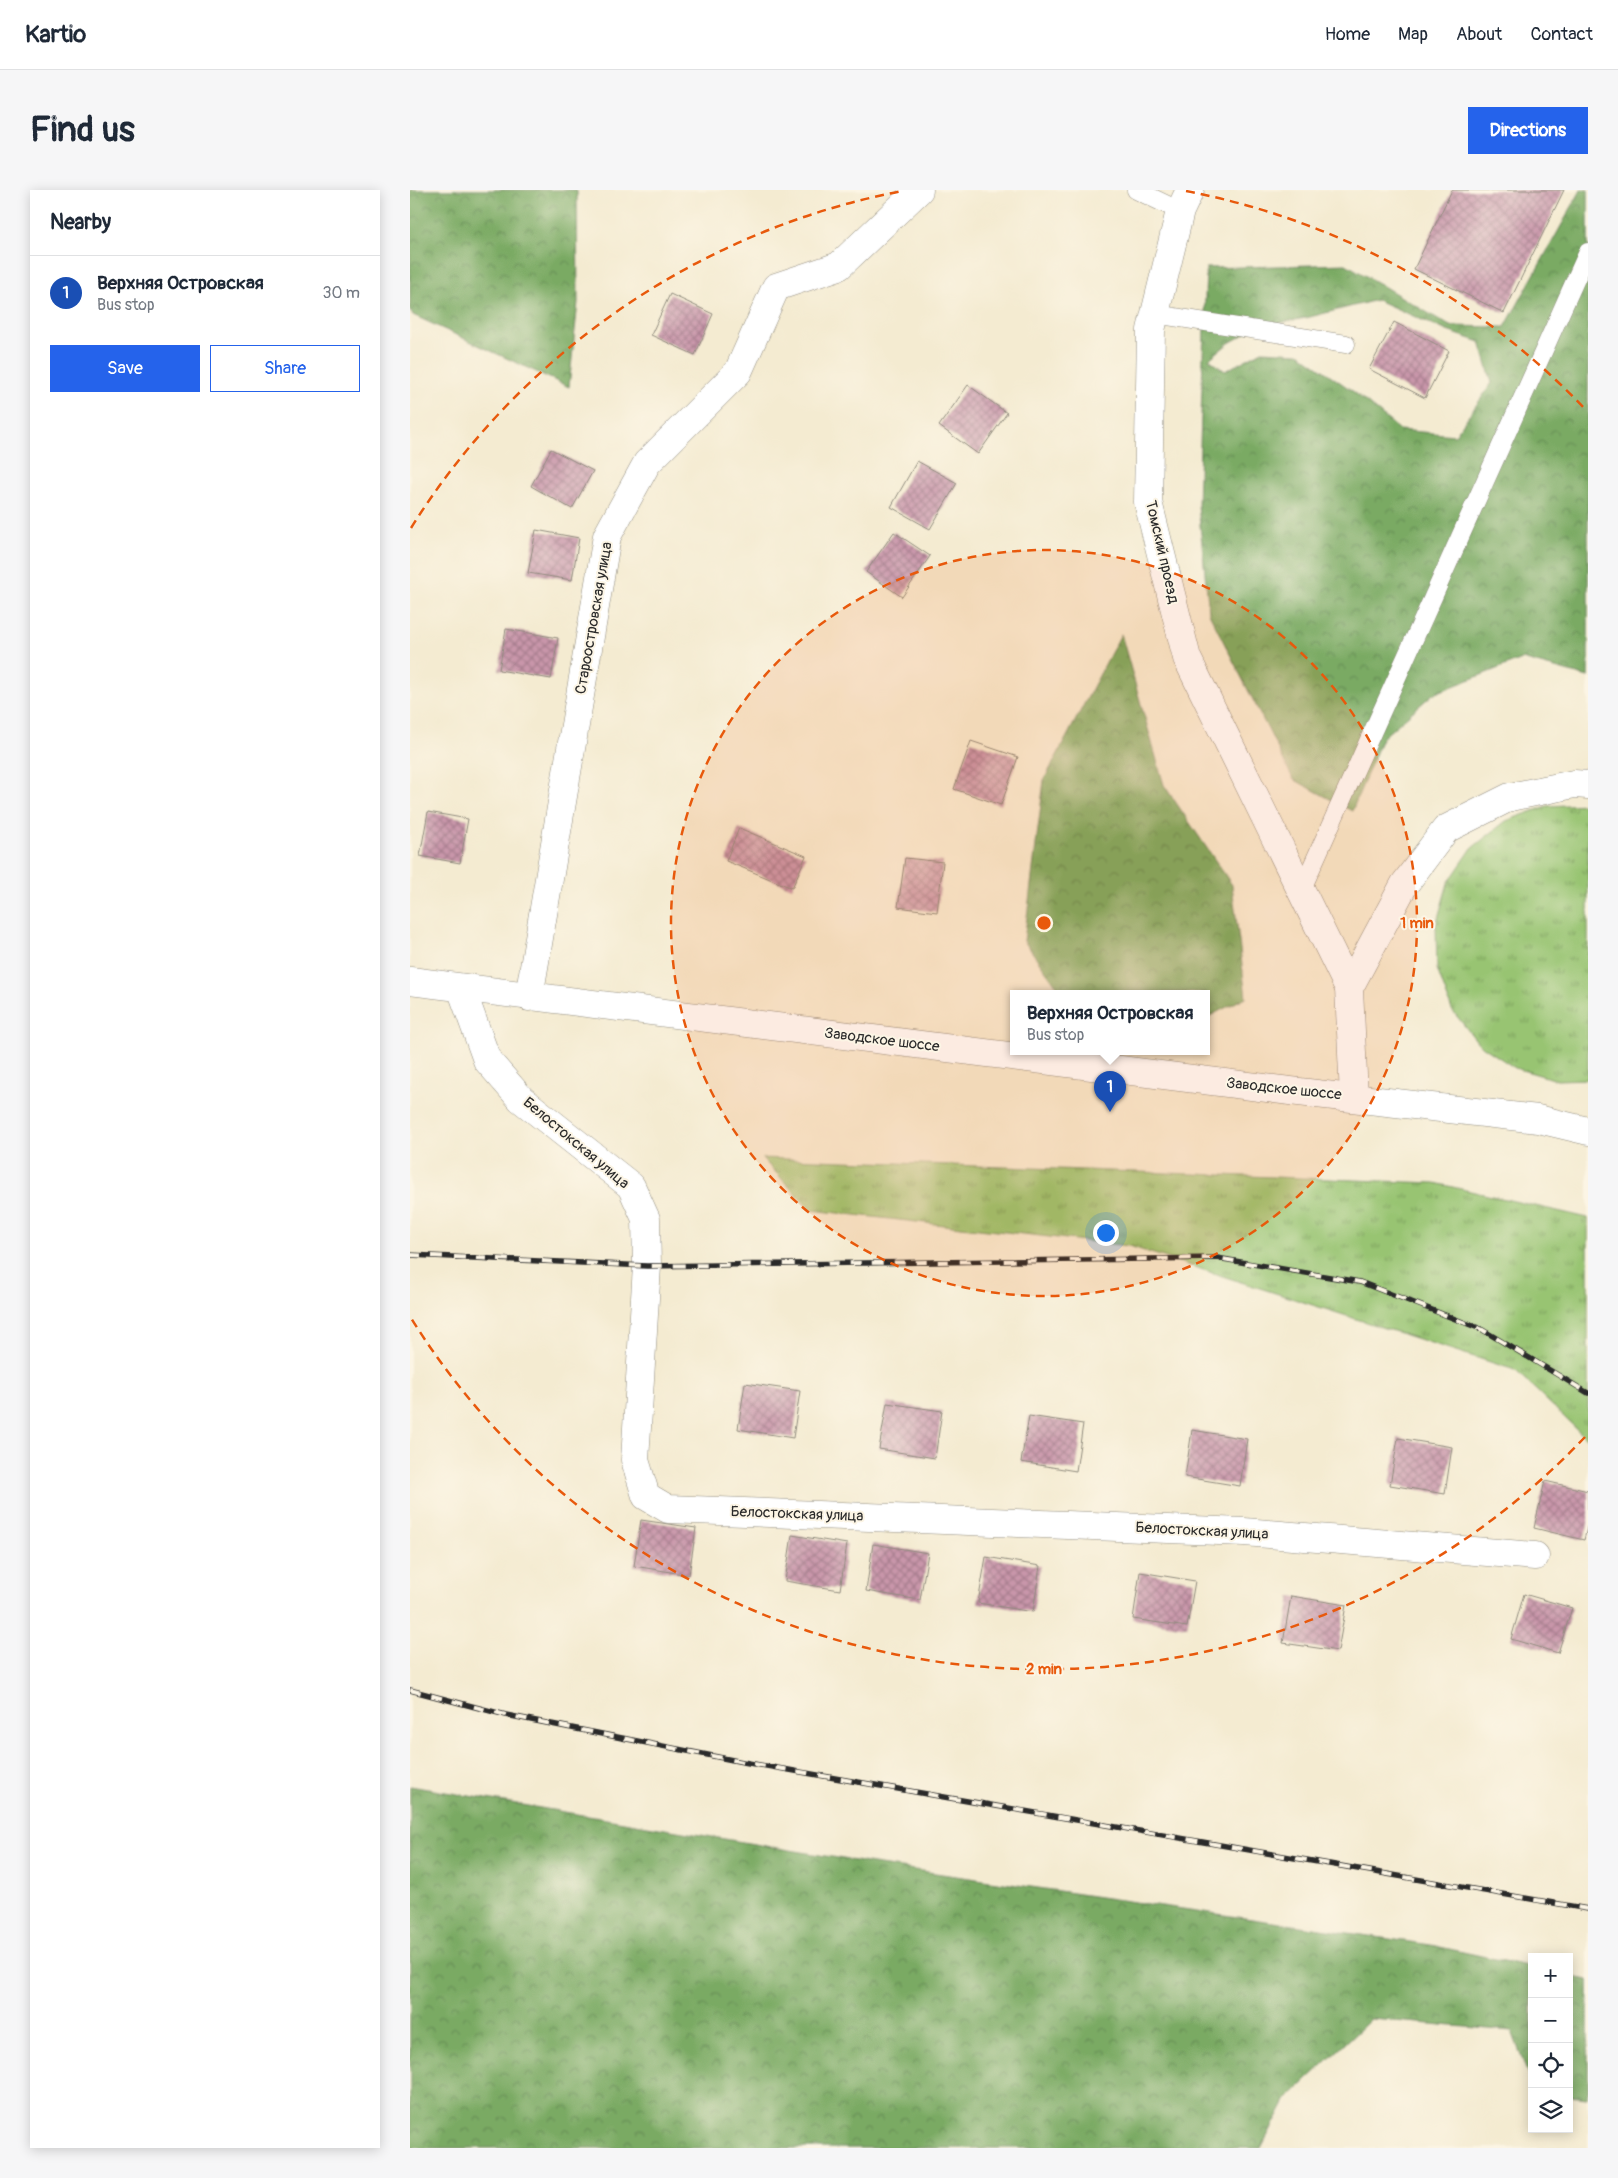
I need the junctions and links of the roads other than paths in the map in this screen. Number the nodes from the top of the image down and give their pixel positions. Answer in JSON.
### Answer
{"nodes":[{"id":1,"x":919,"y":190,"type":"edge"},
{"id":2,"x":1136,"y":190,"type":"edge"},
{"id":3,"x":1185,"y":200,"type":"edge"},
{"id":4,"x":1588,"y":252,"type":"edge"},
{"id":5,"x":1155,"y":314,"type":"junction"},
{"id":6,"x":1346,"y":344,"type":"dead end"},
{"id":7,"x":1588,"y":784,"type":"edge"},
{"id":8,"x":1301,"y":891,"type":"junction"},
{"id":9,"x":410,"y":980,"type":"edge"},
{"id":10,"x":461,"y":988,"type":"junction"},
{"id":11,"x":1349,"y":988,"type":"junction"},
{"id":12,"x":529,"y":997,"type":"junction"},
{"id":13,"x":1354,"y":1097,"type":"junction"},
{"id":14,"x":1588,"y":1131,"type":"edge"},
{"id":15,"x":1535,"y":1556,"type":"dead end"}],
"edges":[{"from":1,"to":12,"type":"street","name":"Староостровская улица"},
{"from":2,"to":3,"type":"lane"},
{"from":3,"to":5,"type":"street","name":"Томский проезд"},
{"from":4,"to":8,"type":"lane"},
{"from":5,"to":6,"type":"lane"},
{"from":5,"to":8,"type":"street","name":"Томский проезд"},
{"from":7,"to":11,"type":"street"},
{"from":8,"to":11,"type":"street","name":"Томский проезд"},
{"from":9,"to":10,"type":"street","name":"Заводское шоссе"},
{"from":10,"to":12,"type":"street","name":"Заводское шоссе"},
{"from":10,"to":15,"type":"street","name":"Белостокская улица"},
{"from":11,"to":13,"type":"street","name":"Заводское шоссе"},
{"from":12,"to":13,"type":"street","name":"Заводское шоссе"},
{"from":13,"to":14,"type":"street","name":"Заводское шоссе"}]}
